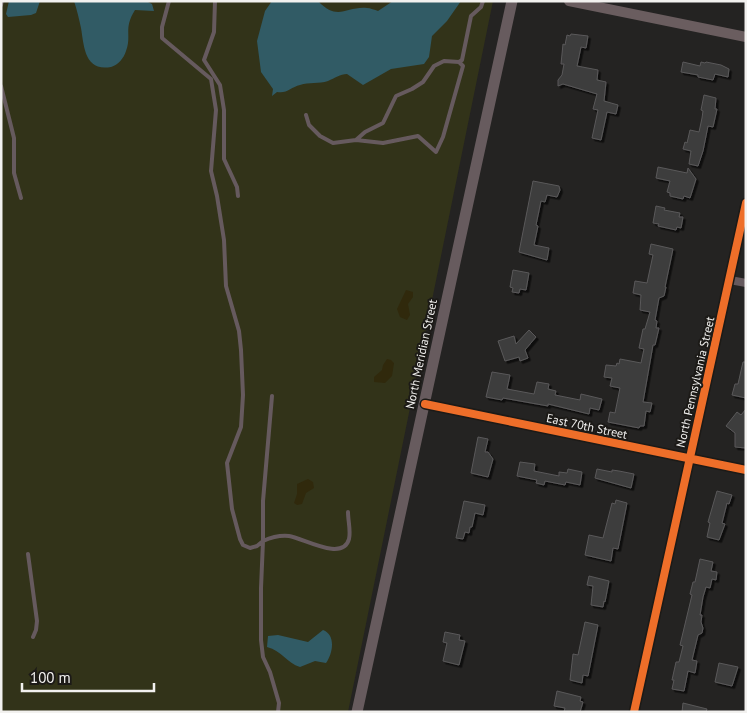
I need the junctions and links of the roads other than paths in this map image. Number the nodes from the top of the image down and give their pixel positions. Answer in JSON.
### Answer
{"nodes":[{"id":1,"x":2,"y":1,"type":"edge"},
{"id":2,"x":169,"y":1,"type":"edge"},
{"id":3,"x":215,"y":1,"type":"edge"},
{"id":4,"x":483,"y":1,"type":"edge"},
{"id":5,"x":512,"y":1,"type":"edge"},
{"id":6,"x":569,"y":1,"type":"edge"},
{"id":7,"x":1,"y":5,"type":"edge"},
{"id":8,"x":745,"y":36,"type":"edge"},
{"id":9,"x":459,"y":62,"type":"junction"},
{"id":10,"x":1,"y":86,"type":"edge"},
{"id":11,"x":306,"y":115,"type":"dead end"},
{"id":12,"x":356,"y":140,"type":"junction"},
{"id":13,"x":238,"y":196,"type":"dead end"},
{"id":14,"x":21,"y":198,"type":"dead end"},
{"id":15,"x":746,"y":203,"type":"edge"},
{"id":16,"x":730,"y":280,"type":"junction"},
{"id":17,"x":746,"y":283,"type":"edge"},
{"id":18,"x":272,"y":396,"type":"dead end"},
{"id":19,"x":424,"y":404,"type":"junction"},
{"id":20,"x":690,"y":458,"type":"junction"},
{"id":21,"x":746,"y":470,"type":"edge"},
{"id":22,"x":348,"y":512,"type":"dead end"},
{"id":23,"x":263,"y":541,"type":"junction"},
{"id":24,"x":28,"y":554,"type":"dead end"},
{"id":25,"x":33,"y":637,"type":"dead end"},
{"id":26,"x":278,"y":712,"type":"edge"},
{"id":27,"x":357,"y":712,"type":"edge"},
{"id":28,"x":634,"y":712,"type":"edge"}],
"edges":[{"from":1,"to":7,"type":"lane"},
{"from":2,"to":23,"type":"lane"},
{"from":3,"to":13,"type":"lane"},
{"from":4,"to":9,"type":"lane"},
{"from":5,"to":19,"type":"main road","name":"North Meridian Street"},
{"from":6,"to":8,"type":"main road"},
{"from":9,"to":12,"type":"lane"},
{"from":9,"to":12,"type":"lane"},
{"from":10,"to":14,"type":"lane"},
{"from":11,"to":12,"type":"lane"},
{"from":15,"to":16,"type":"street","name":"North Pennsylvania Street"},
{"from":16,"to":17,"type":"street"},
{"from":16,"to":20,"type":"street","name":"North Pennsylvania Street"},
{"from":18,"to":23,"type":"lane"},
{"from":19,"to":20,"type":"street","name":"East 70th Street"},
{"from":19,"to":27,"type":"main road","name":"North Meridian Street"},
{"from":20,"to":21,"type":"street","name":"East 70th Street"},
{"from":20,"to":28,"type":"street","name":"North Pennsylvania Street"},
{"from":22,"to":23,"type":"lane"},
{"from":23,"to":26,"type":"lane"},
{"from":24,"to":25,"type":"lane"}]}
